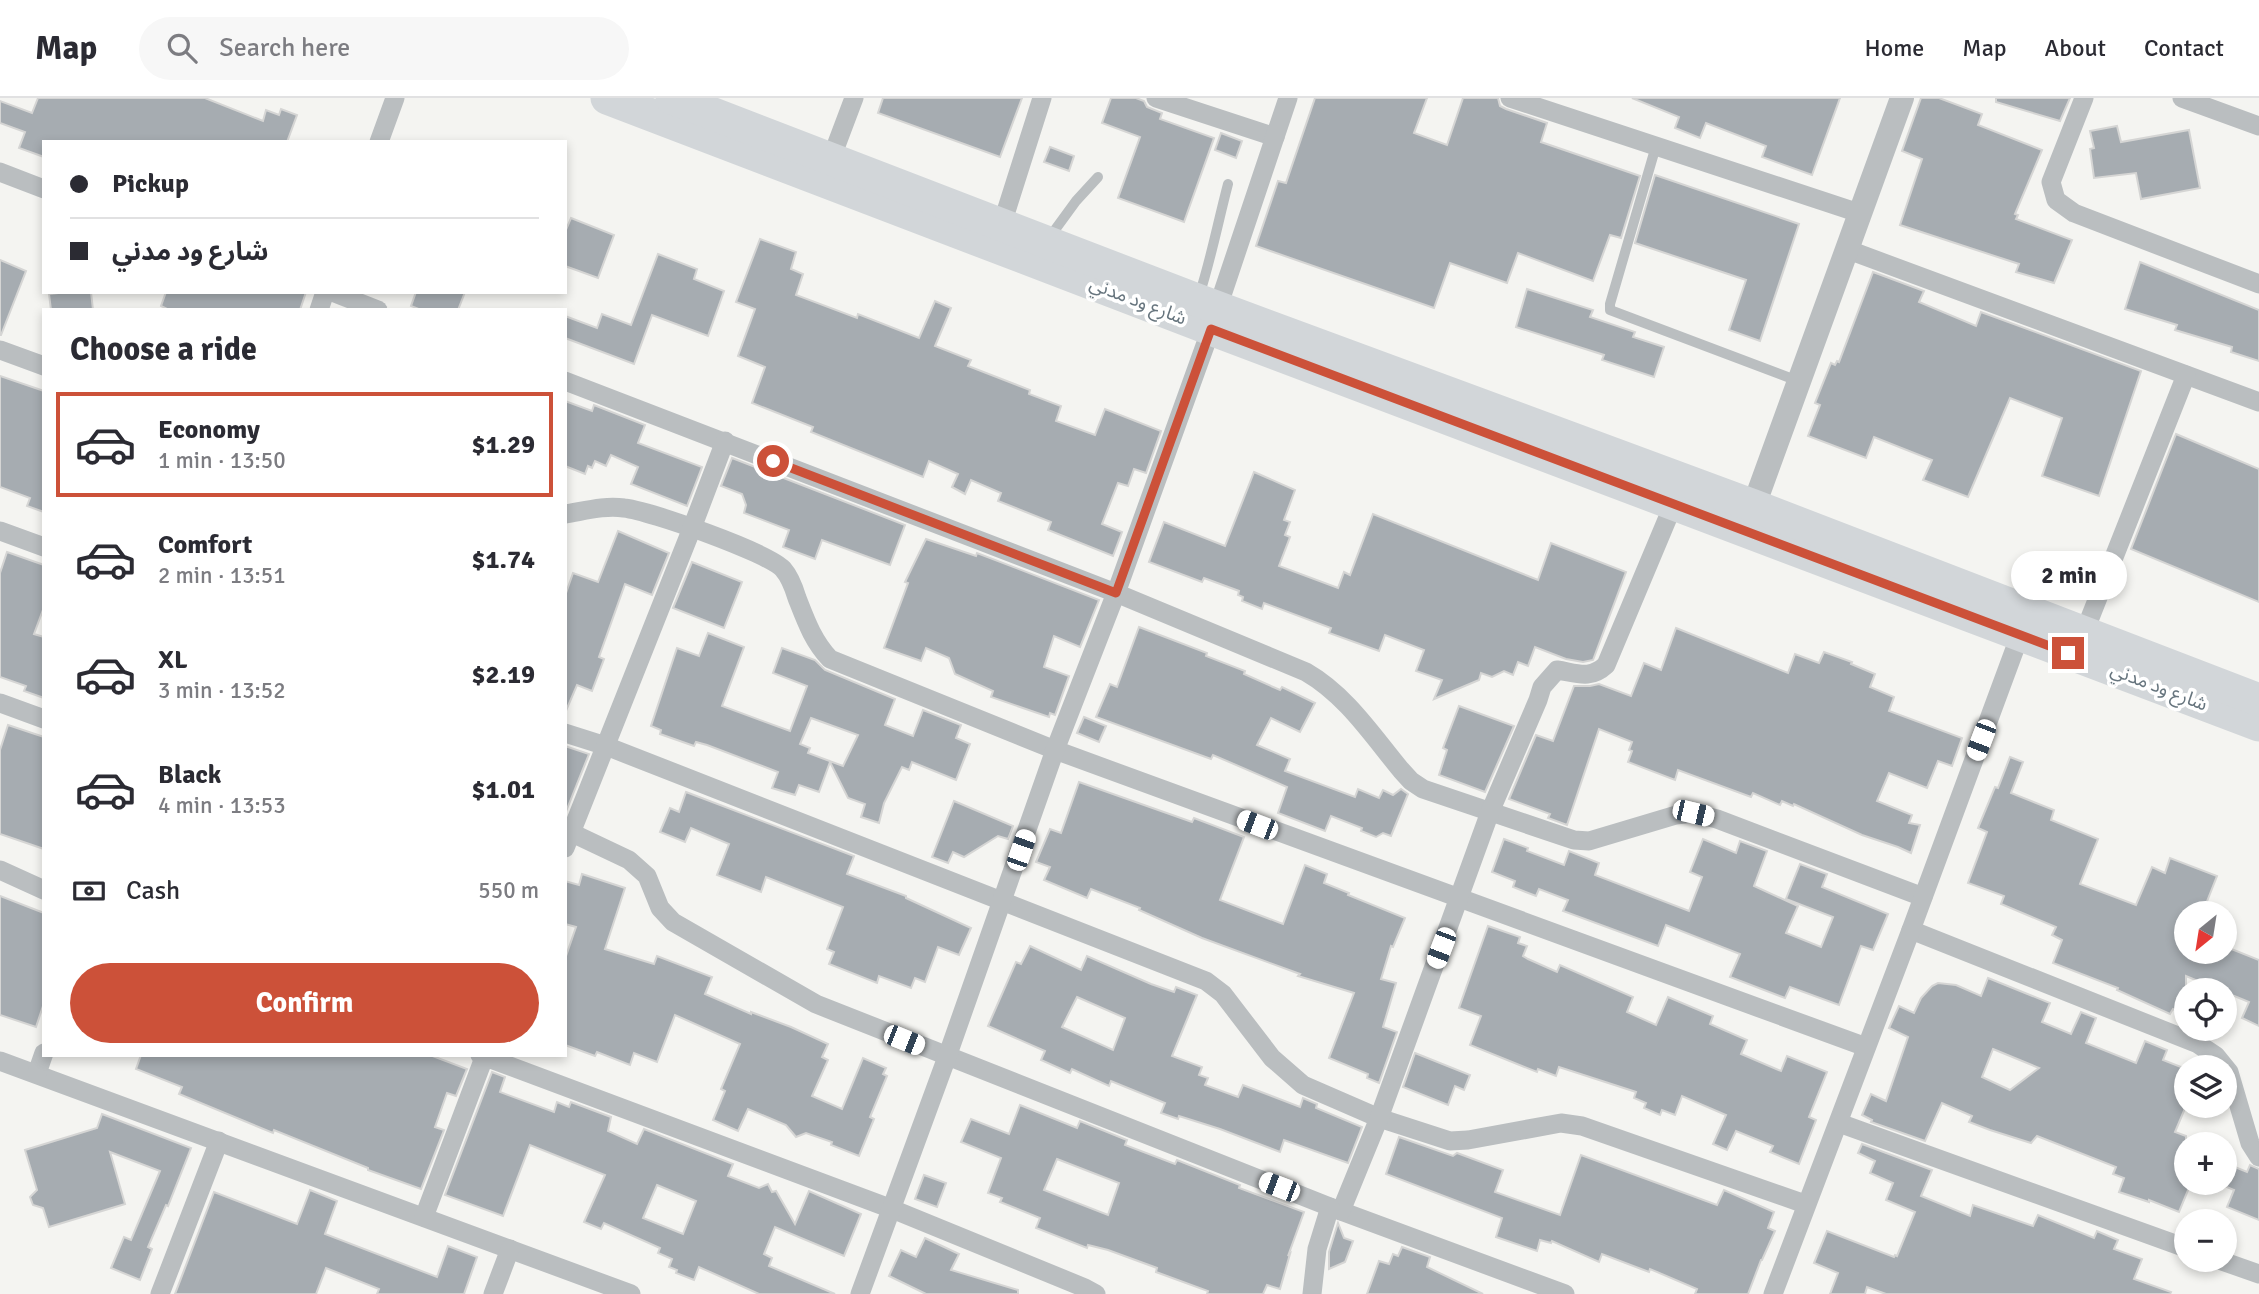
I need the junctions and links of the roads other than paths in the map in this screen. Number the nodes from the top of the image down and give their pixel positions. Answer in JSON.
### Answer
{"nodes":[{"id":1,"x":395,"y":98,"type":"edge"},
{"id":2,"x":607,"y":98,"type":"edge"},
{"id":3,"x":672,"y":98,"type":"edge"},
{"id":4,"x":854,"y":98,"type":"edge"},
{"id":5,"x":1042,"y":98,"type":"edge"},
{"id":6,"x":1156,"y":98,"type":"edge"},
{"id":7,"x":1288,"y":98,"type":"edge"},
{"id":8,"x":1510,"y":98,"type":"edge"},
{"id":9,"x":1902,"y":98,"type":"edge"},
{"id":10,"x":2084,"y":98,"type":"edge"},
{"id":11,"x":2182,"y":98,"type":"edge"},
{"id":12,"x":2259,"y":126,"type":"edge"},
{"id":13,"x":1275,"y":137,"type":"junction"},
{"id":14,"x":380,"y":140,"type":"edge"},
{"id":15,"x":1656,"y":146,"type":"junction"},
{"id":16,"x":831,"y":159,"type":"junction"},
{"id":17,"x":0,"y":172,"type":"edge"},
{"id":18,"x":1098,"y":177,"type":"dead end"},
{"id":19,"x":1227,"y":184,"type":"dead end"},
{"id":20,"x":42,"y":189,"type":"edge"},
{"id":21,"x":1859,"y":214,"type":"junction"},
{"id":22,"x":1002,"y":224,"type":"junction"},
{"id":23,"x":1046,"y":241,"type":"junction"},
{"id":24,"x":1846,"y":249,"type":"junction"},
{"id":25,"x":2259,"y":284,"type":"edge"},
{"id":26,"x":337,"y":294,"type":"edge"},
{"id":27,"x":373,"y":308,"type":"edge"},
{"id":28,"x":1209,"y":312,"type":"junction"},
{"id":29,"x":0,"y":350,"type":"edge"},
{"id":30,"x":42,"y":365,"type":"edge"},
{"id":31,"x":2186,"y":375,"type":"junction"},
{"id":32,"x":1798,"y":381,"type":"junction"},
{"id":33,"x":567,"y":382,"type":"edge"},
{"id":34,"x":2259,"y":402,"type":"edge"},
{"id":35,"x":724,"y":441,"type":"junction"},
{"id":36,"x":1674,"y":503,"type":"junction"},
{"id":37,"x":567,"y":514,"type":"edge"},
{"id":38,"x":1750,"y":518,"type":"junction"},
{"id":39,"x":692,"y":528,"type":"junction"},
{"id":40,"x":0,"y":531,"type":"edge"},
{"id":41,"x":42,"y":546,"type":"edge"},
{"id":42,"x":1116,"y":593,"type":"junction"},
{"id":43,"x":2084,"y":633,"type":"junction"},
{"id":44,"x":2020,"y":635,"type":"junction"},
{"id":45,"x":2259,"y":700,"type":"edge"},
{"id":46,"x":0,"y":703,"type":"edge"},
{"id":47,"x":42,"y":718,"type":"edge"},
{"id":48,"x":2259,"y":725,"type":"edge"},
{"id":49,"x":567,"y":734,"type":"edge"},
{"id":50,"x":606,"y":747,"type":"junction"},
{"id":51,"x":1055,"y":750,"type":"junction"},
{"id":52,"x":1490,"y":812,"type":"junction"},
{"id":53,"x":569,"y":840,"type":"edge"},
{"id":54,"x":0,"y":870,"type":"edge"},
{"id":55,"x":42,"y":889,"type":"edge"},
{"id":56,"x":1923,"y":897,"type":"junction"},
{"id":57,"x":1003,"y":900,"type":"junction"},
{"id":58,"x":1459,"y":900,"type":"junction"},
{"id":59,"x":1911,"y":930,"type":"junction"},
{"id":60,"x":1866,"y":1047,"type":"junction"},
{"id":61,"x":43,"y":1057,"type":"edge"},
{"id":62,"x":483,"y":1057,"type":"edge"},
{"id":63,"x":486,"y":1057,"type":"edge"},
{"id":64,"x":947,"y":1058,"type":"junction"},
{"id":65,"x":0,"y":1061,"type":"edge"},
{"id":66,"x":37,"y":1073,"type":"junction"},
{"id":67,"x":1379,"y":1118,"type":"junction"},
{"id":68,"x":1839,"y":1123,"type":"junction"},
{"id":69,"x":219,"y":1141,"type":"junction"},
{"id":70,"x":2259,"y":1157,"type":"edge"},
{"id":71,"x":1805,"y":1204,"type":"junction"},
{"id":72,"x":892,"y":1209,"type":"junction"},
{"id":73,"x":1336,"y":1209,"type":"junction"},
{"id":74,"x":424,"y":1217,"type":"junction"},
{"id":75,"x":2174,"y":1244,"type":"edge"},
{"id":76,"x":510,"y":1249,"type":"junction"},
{"id":77,"x":2237,"y":1267,"type":"edge"},
{"id":78,"x":2259,"y":1275,"type":"edge"},
{"id":79,"x":160,"y":1294,"type":"edge"},
{"id":80,"x":493,"y":1294,"type":"edge"},
{"id":81,"x":631,"y":1294,"type":"edge"},
{"id":82,"x":860,"y":1294,"type":"edge"},
{"id":83,"x":1096,"y":1294,"type":"edge"},
{"id":84,"x":1312,"y":1294,"type":"edge"},
{"id":85,"x":1565,"y":1294,"type":"edge"},
{"id":86,"x":1773,"y":1294,"type":"edge"}],
"edges":[{"from":1,"to":14,"type":"street"},
{"from":2,"to":28,"type":"highway","name":"شارع ود مدني"},
{"from":3,"to":16,"type":"highway","name":"شارع ود مدني"},
{"from":4,"to":16,"type":"street"},
{"from":5,"to":22,"type":"street"},
{"from":6,"to":13,"type":"street"},
{"from":7,"to":13,"type":"street"},
{"from":8,"to":15,"type":"street"},
{"from":9,"to":21,"type":"street"},
{"from":10,"to":25,"type":"street"},
{"from":11,"to":12,"type":"street"},
{"from":13,"to":28,"type":"street"},
{"from":15,"to":21,"type":"street"},
{"from":15,"to":32,"type":"lane"},
{"from":16,"to":22,"type":"highway","name":"شارع ود مدني"},
{"from":17,"to":20,"type":"street"},
{"from":18,"to":23,"type":"lane"},
{"from":19,"to":28,"type":"lane"},
{"from":21,"to":24,"type":"street"},
{"from":22,"to":23,"type":"highway","name":"شارع ود مدني"},
{"from":23,"to":28,"type":"highway","name":"شارع ود مدني"},
{"from":24,"to":31,"type":"street"},
{"from":24,"to":32,"type":"street"},
{"from":26,"to":27,"type":"street"},
{"from":28,"to":36,"type":"highway","name":"شارع ود مدني"},
{"from":28,"to":38,"type":"highway","name":"شارع ود مدني"},
{"from":28,"to":42,"type":"street"},
{"from":29,"to":30,"type":"street"},
{"from":31,"to":34,"type":"street"},
{"from":31,"to":43,"type":"street"},
{"from":32,"to":38,"type":"street"},
{"from":33,"to":35,"type":"street"},
{"from":35,"to":39,"type":"street"},
{"from":35,"to":42,"type":"street"},
{"from":36,"to":38,"type":"highway","name":"شارع ود مدني"},
{"from":36,"to":52,"type":"street"},
{"from":37,"to":39,"type":"street"},
{"from":38,"to":43,"type":"highway","name":"شارع ود مدني"},
{"from":38,"to":44,"type":"highway","name":"شارع ود مدني"},
{"from":39,"to":50,"type":"street"},
{"from":39,"to":51,"type":"street"},
{"from":40,"to":41,"type":"street"},
{"from":42,"to":51,"type":"street"},
{"from":42,"to":52,"type":"street"},
{"from":43,"to":45,"type":"highway","name":"شارع ود مدني"},
{"from":44,"to":48,"type":"highway","name":"شارع ود مدني"},
{"from":44,"to":56,"type":"street"},
{"from":46,"to":47,"type":"street"},
{"from":49,"to":50,"type":"street"},
{"from":50,"to":53,"type":"street"},
{"from":50,"to":57,"type":"street"},
{"from":51,"to":57,"type":"street"},
{"from":51,"to":58,"type":"street"},
{"from":52,"to":56,"type":"street"},
{"from":52,"to":58,"type":"street"},
{"from":53,"to":64,"type":"street"},
{"from":54,"to":55,"type":"street"},
{"from":56,"to":59,"type":"street"},
{"from":57,"to":64,"type":"street"},
{"from":57,"to":67,"type":"street"},
{"from":58,"to":60,"type":"street"},
{"from":58,"to":67,"type":"street"},
{"from":59,"to":60,"type":"street"},
{"from":59,"to":70,"type":"street"},
{"from":60,"to":68,"type":"street"},
{"from":61,"to":66,"type":"street"},
{"from":62,"to":74,"type":"street"},
{"from":63,"to":72,"type":"street"},
{"from":64,"to":72,"type":"street"},
{"from":64,"to":73,"type":"street"},
{"from":65,"to":66,"type":"street"},
{"from":66,"to":69,"type":"street"},
{"from":67,"to":71,"type":"street"},
{"from":67,"to":73,"type":"street"},
{"from":68,"to":71,"type":"street"},
{"from":68,"to":75,"type":"street"},
{"from":69,"to":74,"type":"street"},
{"from":69,"to":79,"type":"street"},
{"from":71,"to":86,"type":"street"},
{"from":72,"to":82,"type":"street"},
{"from":72,"to":83,"type":"street"},
{"from":73,"to":84,"type":"street"},
{"from":73,"to":85,"type":"street"},
{"from":74,"to":76,"type":"street"},
{"from":76,"to":80,"type":"street"},
{"from":76,"to":81,"type":"street"},
{"from":77,"to":78,"type":"street"}]}
